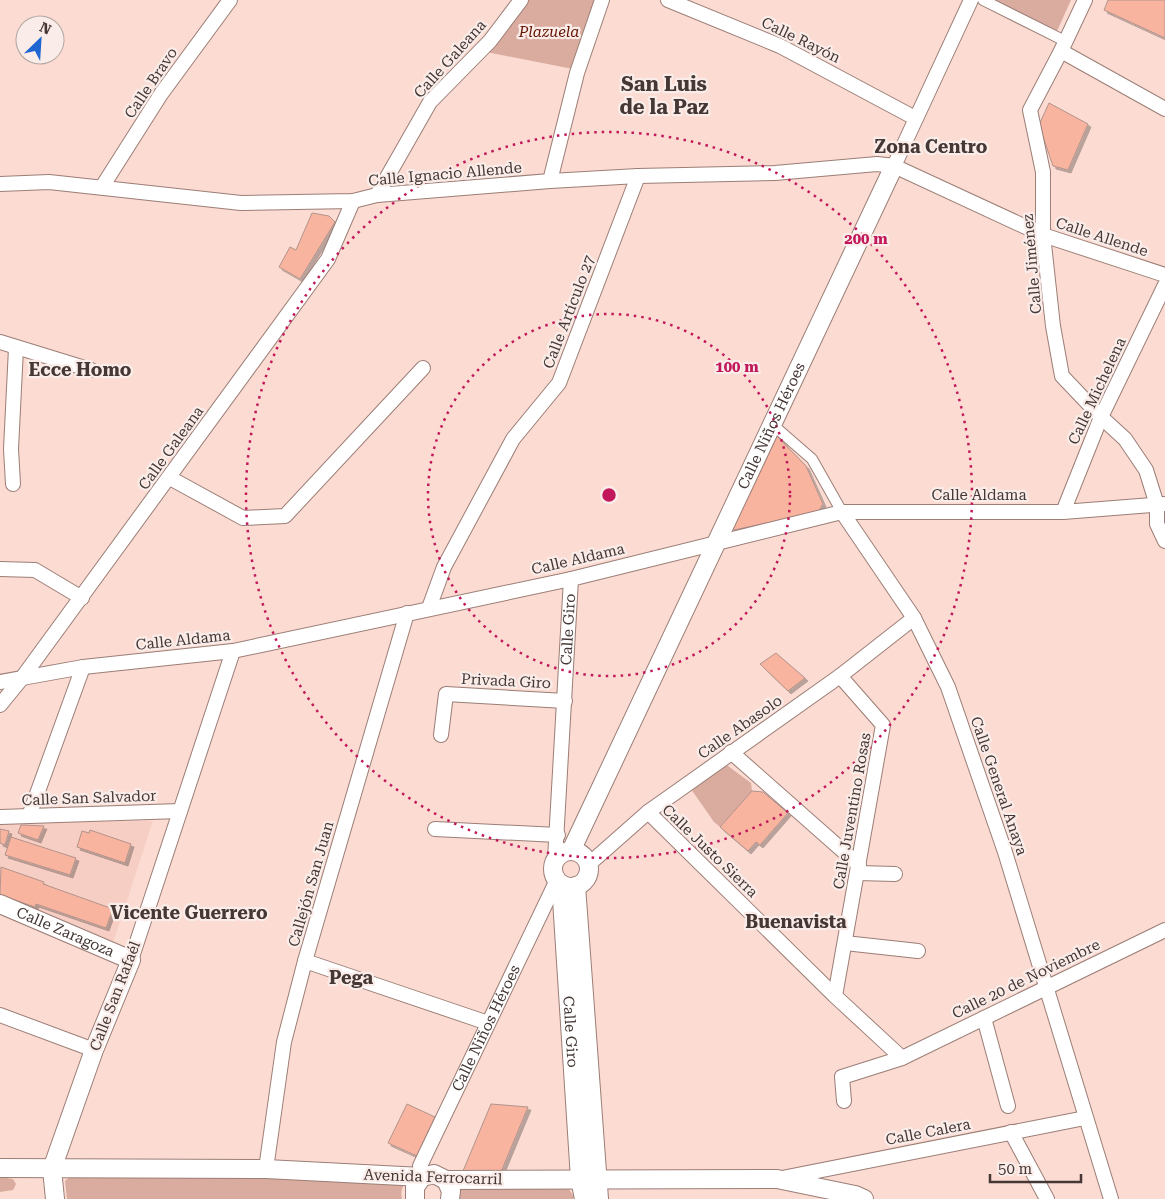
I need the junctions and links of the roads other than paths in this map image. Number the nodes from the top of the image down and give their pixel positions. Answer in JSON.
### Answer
{"nodes":[{"id":1,"x":230,"y":0,"type":"edge"},
{"id":2,"x":520,"y":0,"type":"edge"},
{"id":3,"x":602,"y":0,"type":"edge"},
{"id":4,"x":668,"y":0,"type":"edge"},
{"id":5,"x":971,"y":0,"type":"edge"},
{"id":6,"x":983,"y":0,"type":"edge"},
{"id":7,"x":1085,"y":0,"type":"edge"},
{"id":8,"x":1063,"y":46,"type":"junction"},
{"id":9,"x":1165,"y":108,"type":"edge"},
{"id":10,"x":916,"y":118,"type":"junction"},
{"id":11,"x":894,"y":166,"type":"junction"},
{"id":12,"x":638,"y":176,"type":"junction"},
{"id":13,"x":550,"y":181,"type":"junction"},
{"id":14,"x":0,"y":184,"type":"edge"},
{"id":15,"x":102,"y":187,"type":"junction"},
{"id":16,"x":377,"y":195,"type":"junction"},
{"id":17,"x":353,"y":201,"type":"junction"},
{"id":18,"x":1043,"y":235,"type":"junction"},
{"id":19,"x":1165,"y":275,"type":"edge"},
{"id":20,"x":1165,"y":285,"type":"edge"},
{"id":21,"x":0,"y":342,"type":"edge"},
{"id":22,"x":16,"y":348,"type":"junction"},
{"id":23,"x":423,"y":368,"type":"dead end"},
{"id":24,"x":91,"y":370,"type":"dead end"},
{"id":25,"x":1101,"y":417,"type":"junction"},
{"id":26,"x":773,"y":425,"type":"junction"},
{"id":27,"x":5,"y":449,"type":"edge"},
{"id":28,"x":170,"y":478,"type":"junction"},
{"id":29,"x":13,"y":484,"type":"dead end"},
{"id":30,"x":1162,"y":508,"type":"edge"},
{"id":31,"x":842,"y":512,"type":"junction"},
{"id":32,"x":1063,"y":512,"type":"junction"},
{"id":33,"x":1165,"y":541,"type":"edge"},
{"id":34,"x":718,"y":542,"type":"junction"},
{"id":35,"x":0,"y":569,"type":"edge"},
{"id":36,"x":571,"y":578,"type":"junction"},
{"id":37,"x":82,"y":598,"type":"junction"},
{"id":38,"x":430,"y":608,"type":"junction"},
{"id":39,"x":407,"y":613,"type":"junction"},
{"id":40,"x":914,"y":618,"type":"junction"},
{"id":41,"x":233,"y":651,"type":"junction"},
{"id":42,"x":83,"y":667,"type":"junction"},
{"id":43,"x":840,"y":676,"type":"junction"},
{"id":44,"x":22,"y":678,"type":"junction"},
{"id":45,"x":0,"y":682,"type":"edge"},
{"id":46,"x":565,"y":701,"type":"junction"},
{"id":47,"x":0,"y":705,"type":"edge"},
{"id":48,"x":442,"y":735,"type":"dead end"},
{"id":49,"x":731,"y":752,"type":"junction"},
{"id":50,"x":180,"y":810,"type":"junction"},
{"id":51,"x":648,"y":812,"type":"junction"},
{"id":52,"x":29,"y":816,"type":"junction"},
{"id":53,"x":0,"y":817,"type":"edge"},
{"id":54,"x":435,"y":829,"type":"dead end"},
{"id":55,"x":558,"y":835,"type":"junction"},
{"id":56,"x":571,"y":851,"type":"junction"},
{"id":57,"x":555,"y":860,"type":"junction"},
{"id":58,"x":588,"y":865,"type":"junction"},
{"id":59,"x":858,"y":869,"type":"junction"},
{"id":60,"x":895,"y":874,"type":"dead end"},
{"id":61,"x":565,"y":883,"type":"junction"},
{"id":62,"x":0,"y":904,"type":"edge"},
{"id":63,"x":1165,"y":930,"type":"edge"},
{"id":64,"x":845,"y":943,"type":"junction"},
{"id":65,"x":918,"y":951,"type":"dead end"},
{"id":66,"x":131,"y":960,"type":"junction"},
{"id":67,"x":305,"y":961,"type":"junction"},
{"id":68,"x":1046,"y":988,"type":"junction"},
{"id":69,"x":835,"y":996,"type":"junction"},
{"id":70,"x":0,"y":1015,"type":"edge"},
{"id":71,"x":984,"y":1018,"type":"junction"},
{"id":72,"x":488,"y":1024,"type":"junction"},
{"id":73,"x":94,"y":1050,"type":"junction"},
{"id":74,"x":902,"y":1058,"type":"junction"},
{"id":75,"x":844,"y":1101,"type":"dead end"},
{"id":76,"x":1008,"y":1106,"type":"dead end"},
{"id":77,"x":1085,"y":1118,"type":"junction"},
{"id":78,"x":1011,"y":1132,"type":"junction"},
{"id":79,"x":0,"y":1168,"type":"edge"},
{"id":80,"x":52,"y":1169,"type":"junction"},
{"id":81,"x":266,"y":1170,"type":"junction"},
{"id":82,"x":422,"y":1178,"type":"junction"},
{"id":83,"x":588,"y":1179,"type":"junction"},
{"id":84,"x":777,"y":1179,"type":"junction"},
{"id":85,"x":446,"y":1180,"type":"junction"},
{"id":86,"x":55,"y":1199,"type":"edge"},
{"id":87,"x":415,"y":1199,"type":"edge"},
{"id":88,"x":450,"y":1199,"type":"edge"},
{"id":89,"x":584,"y":1199,"type":"edge"},
{"id":90,"x":598,"y":1199,"type":"edge"},
{"id":91,"x":864,"y":1199,"type":"edge"},
{"id":92,"x":1047,"y":1199,"type":"edge"},
{"id":93,"x":1111,"y":1199,"type":"edge"}],
"edges":[{"from":1,"to":15,"type":"street","name":"Calle Bravo"},
{"from":2,"to":16,"type":"street","name":"Calle Galeana"},
{"from":3,"to":13,"type":"street"},
{"from":4,"to":10,"type":"street","name":"Calle Rayón"},
{"from":5,"to":10,"type":"street","name":"Calle Niños Héroes"},
{"from":6,"to":8,"type":"street"},
{"from":7,"to":8,"type":"street","name":"Calle Jiménez"},
{"from":8,"to":9,"type":"street"},
{"from":8,"to":18,"type":"street","name":"Calle Jiménez"},
{"from":10,"to":11,"type":"street","name":"Calle Niños Héroes"},
{"from":11,"to":12,"type":"street","name":"Calle Ignacio Allende"},
{"from":11,"to":18,"type":"street","name":"Calle Allende"},
{"from":11,"to":26,"type":"street","name":"Calle Niños Héroes"},
{"from":12,"to":13,"type":"street","name":"Calle Ignacio Allende"},
{"from":12,"to":38,"type":"street","name":"Calle Artículo 27"},
{"from":13,"to":16,"type":"street","name":"Calle Ignacio Allende"},
{"from":14,"to":15,"type":"street","name":"Calle Ignacio Allende"},
{"from":15,"to":17,"type":"street","name":"Calle Ignacio Allende"},
{"from":16,"to":17,"type":"street","name":"Calle Ignacio Allende"},
{"from":17,"to":28,"type":"street","name":"Calle Galeana"},
{"from":18,"to":19,"type":"street","name":"Calle Allende"},
{"from":18,"to":25,"type":"street","name":"Calle Jiménez"},
{"from":20,"to":25,"type":"street","name":"Calle Michelena"},
{"from":21,"to":22,"type":"street"},
{"from":22,"to":24,"type":"street"},
{"from":22,"to":27,"type":"street"},
{"from":23,"to":28,"type":"street"},
{"from":25,"to":30,"type":"street","name":"Calle Jiménez"},
{"from":25,"to":32,"type":"street","name":"Calle Michelena"},
{"from":26,"to":31,"type":"street","name":"Calle General Anaya"},
{"from":26,"to":34,"type":"street","name":"Calle Niños Héroes"},
{"from":27,"to":29,"type":"street"},
{"from":28,"to":37,"type":"street","name":"Calle Galeana"},
{"from":30,"to":32,"type":"street","name":"Calle Aldama"},
{"from":30,"to":33,"type":"street","name":"Calle Jiménez"},
{"from":31,"to":32,"type":"street","name":"Calle Aldama"},
{"from":31,"to":34,"type":"street","name":"Calle Aldama"},
{"from":31,"to":40,"type":"street","name":"Calle General Anaya"},
{"from":34,"to":36,"type":"street","name":"Calle Aldama"},
{"from":34,"to":56,"type":"street","name":"Calle Niños Héroes"},
{"from":35,"to":37,"type":"street"},
{"from":36,"to":38,"type":"street","name":"Calle Aldama"},
{"from":36,"to":46,"type":"street","name":"Calle Giro"},
{"from":37,"to":44,"type":"street","name":"Calle Galeana"},
{"from":38,"to":39,"type":"street","name":"Calle Aldama"},
{"from":39,"to":41,"type":"street","name":"Calle Aldama"},
{"from":39,"to":67,"type":"street","name":"Callejón San Juan"},
{"from":40,"to":43,"type":"street","name":"Calle Abasolo"},
{"from":40,"to":68,"type":"street","name":"Calle General Anaya"},
{"from":41,"to":42,"type":"street","name":"Calle Aldama"},
{"from":41,"to":50,"type":"street","name":"Calle San Rafaél"},
{"from":42,"to":44,"type":"street","name":"Calle Aldama"},
{"from":42,"to":52,"type":"street"},
{"from":43,"to":49,"type":"street","name":"Calle Abasolo"},
{"from":43,"to":59,"type":"street","name":"Calle Juventino Rosas"},
{"from":44,"to":45,"type":"street","name":"Calle Aldama"},
{"from":44,"to":47,"type":"street","name":"Calle Galeana"},
{"from":46,"to":48,"type":"street","name":"Privada Giro"},
{"from":46,"to":55,"type":"street","name":"Calle Giro"},
{"from":49,"to":51,"type":"street","name":"Calle Abasolo"},
{"from":49,"to":59,"type":"street"},
{"from":50,"to":52,"type":"street","name":"Calle San Salvador"},
{"from":50,"to":66,"type":"street","name":"Calle San Rafaél"},
{"from":51,"to":58,"type":"street","name":"Calle Abasolo"},
{"from":51,"to":69,"type":"street","name":"Calle Justo Sierra"},
{"from":52,"to":53,"type":"street","name":"Calle San Salvador"},
{"from":54,"to":55,"type":"street"},
{"from":55,"to":57,"type":"street","name":"Calle Giro"},
{"from":56,"to":57,"type":"street"},
{"from":56,"to":58,"type":"street"},
{"from":57,"to":61,"type":"street"},
{"from":58,"to":61,"type":"street"},
{"from":59,"to":60,"type":"street"},
{"from":59,"to":64,"type":"street","name":"Calle Juventino Rosas"},
{"from":61,"to":72,"type":"street","name":"Calle Niños Héroes"},
{"from":61,"to":83,"type":"street","name":"Calle Giro"},
{"from":62,"to":66,"type":"street","name":"Calle Zaragoza"},
{"from":63,"to":68,"type":"street","name":"Calle 20 de Noviembre"},
{"from":64,"to":65,"type":"street"},
{"from":64,"to":69,"type":"street","name":"Calle Juventino Rosas"},
{"from":66,"to":73,"type":"street","name":"Calle San Rafaél"},
{"from":67,"to":72,"type":"street"},
{"from":67,"to":81,"type":"street","name":"Callejón San Juan"},
{"from":68,"to":71,"type":"street","name":"Calle 20 de Noviembre"},
{"from":68,"to":77,"type":"street","name":"Calle General Anaya"},
{"from":69,"to":74,"type":"street","name":"Calle Justo Sierra"},
{"from":70,"to":73,"type":"street"},
{"from":71,"to":74,"type":"street","name":"Calle 20 de Noviembre"},
{"from":71,"to":76,"type":"street"},
{"from":72,"to":82,"type":"street","name":"Calle Niños Héroes"},
{"from":73,"to":80,"type":"street","name":"Calle San Rafaél"},
{"from":74,"to":75,"type":"street","name":"Calle 20 de Noviembre"},
{"from":77,"to":78,"type":"street","name":"Calle Calera"},
{"from":77,"to":93,"type":"street","name":"Calle General Anaya"},
{"from":78,"to":84,"type":"street","name":"Calle Calera"},
{"from":78,"to":92,"type":"street"},
{"from":79,"to":80,"type":"street","name":"Avenida Ferrocarril"},
{"from":80,"to":81,"type":"street","name":"Avenida Ferrocarril"},
{"from":80,"to":86,"type":"street","name":"Calle San Rafaél"},
{"from":81,"to":82,"type":"street","name":"Avenida Ferrocarril"},
{"from":82,"to":85,"type":"street","name":"Avenida Ferrocarril"},
{"from":82,"to":87,"type":"street"},
{"from":83,"to":84,"type":"street","name":"Avenida Ferrocarril"},
{"from":83,"to":85,"type":"street","name":"Avenida Ferrocarril"},
{"from":83,"to":89,"type":"street"},
{"from":83,"to":90,"type":"street"},
{"from":84,"to":91,"type":"street","name":"Avenida Ferrocarril"},
{"from":85,"to":88,"type":"street"}]}
